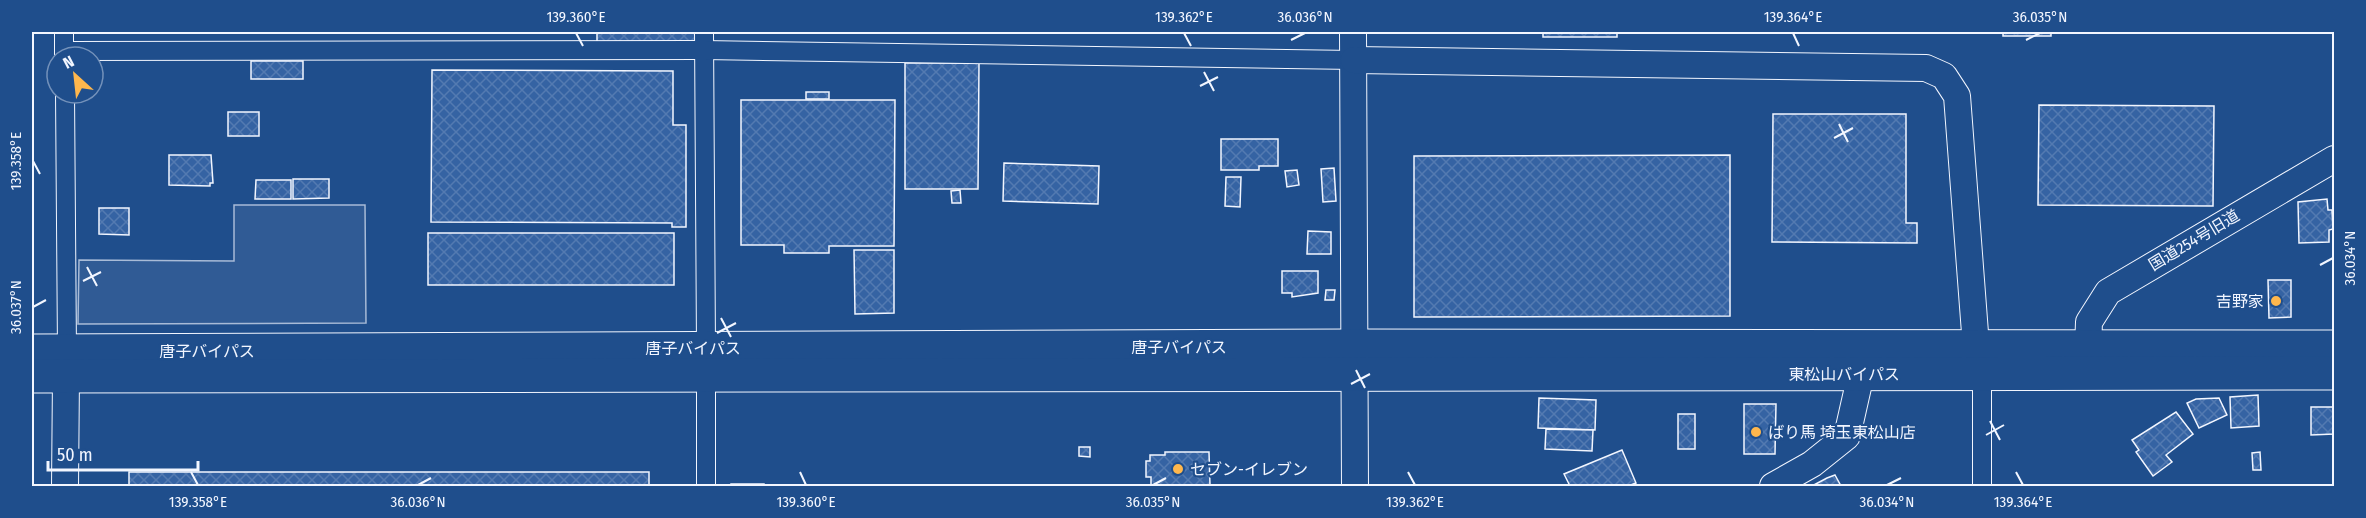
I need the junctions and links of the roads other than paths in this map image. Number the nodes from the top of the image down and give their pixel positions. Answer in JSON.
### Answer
{"nodes":[{"id":1,"x":1353,"y":32,"type":"edge"},
{"id":2,"x":704,"y":41,"type":"edge"},
{"id":3,"x":105,"y":53,"type":"edge"},
{"id":4,"x":1354,"y":60,"type":"junction"},
{"id":5,"x":65,"y":105,"type":"edge"},
{"id":6,"x":2334,"y":159,"type":"edge"},
{"id":7,"x":2334,"y":347,"type":"edge"},
{"id":8,"x":2088,"y":348,"type":"junction"},
{"id":9,"x":32,"y":351,"type":"edge"},
{"id":10,"x":1979,"y":359,"type":"junction"},
{"id":11,"x":1354,"y":360,"type":"junction"},
{"id":12,"x":706,"y":361,"type":"junction"},
{"id":13,"x":67,"y":364,"type":"junction"},
{"id":14,"x":2334,"y":373,"type":"edge"},
{"id":15,"x":1861,"y":374,"type":"junction"},
{"id":16,"x":32,"y":376,"type":"edge"},
{"id":17,"x":65,"y":486,"type":"edge"},
{"id":18,"x":706,"y":486,"type":"edge"},
{"id":19,"x":1355,"y":486,"type":"edge"},
{"id":20,"x":1773,"y":486,"type":"edge"},
{"id":21,"x":1982,"y":486,"type":"edge"}],
"edges":[{"from":1,"to":4,"type":"street"},
{"from":2,"to":3,"type":"street"},
{"from":2,"to":4,"type":"street"},
{"from":2,"to":12,"type":"street"},
{"from":4,"to":10,"type":"street"},
{"from":4,"to":11,"type":"street"},
{"from":5,"to":13,"type":"street"},
{"from":6,"to":8,"type":"street","name":"国道254号旧道"},
{"from":7,"to":8,"type":"highway","name":"東松山バイパス"},
{"from":8,"to":10,"type":"highway","name":"東松山バイパス"},
{"from":9,"to":13,"type":"highway","name":"唐子バイパス"},
{"from":10,"to":11,"type":"highway","name":"東松山バイパス"},
{"from":10,"to":14,"type":"highway","name":"東松山バイパス"},
{"from":10,"to":15,"type":"highway","name":"東松山バイパス"},
{"from":10,"to":21,"type":"street"},
{"from":11,"to":12,"type":"highway","name":"唐子バイパス"},
{"from":11,"to":15,"type":"highway","name":"東松山バイパス"},
{"from":11,"to":19,"type":"street"},
{"from":12,"to":13,"type":"highway","name":"唐子バイパス"},
{"from":12,"to":18,"type":"street"},
{"from":13,"to":16,"type":"highway","name":"唐子バイパス"},
{"from":13,"to":17,"type":"street"},
{"from":15,"to":20,"type":"street"}]}
